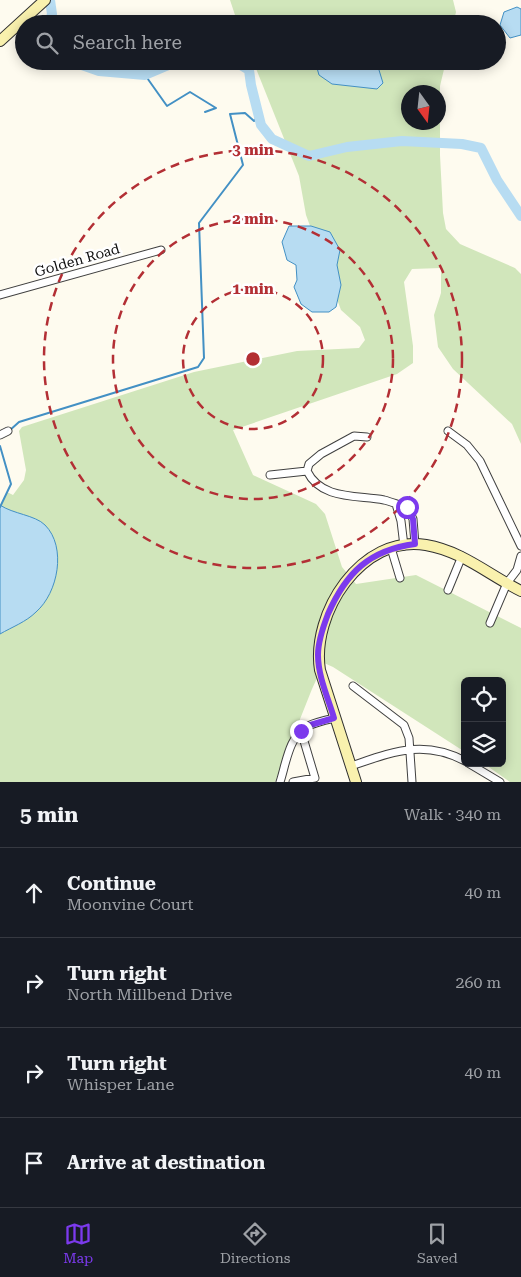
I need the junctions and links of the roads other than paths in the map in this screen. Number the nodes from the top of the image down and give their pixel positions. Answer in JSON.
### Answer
{"nodes":[{"id":1,"x":45,"y":0,"type":"edge"},
{"id":2,"x":29,"y":15,"type":"edge"},
{"id":3,"x":15,"y":28,"type":"edge"},
{"id":4,"x":0,"y":41,"type":"edge"},
{"id":5,"x":160,"y":250,"type":"dead end"},
{"id":6,"x":0,"y":295,"type":"edge"},
{"id":7,"x":8,"y":431,"type":"dead end"},
{"id":8,"x":448,"y":431,"type":"dead end"},
{"id":9,"x":0,"y":435,"type":"edge"},
{"id":10,"x":367,"y":437,"type":"dead end"},
{"id":11,"x":307,"y":471,"type":"junction"},
{"id":12,"x":270,"y":475,"type":"dead end"},
{"id":13,"x":396,"y":504,"type":"junction"},
{"id":14,"x":415,"y":544,"type":"junction"},
{"id":15,"x":404,"y":546,"type":"junction"},
{"id":16,"x":521,"y":546,"type":"edge"},
{"id":17,"x":391,"y":548,"type":"junction"},
{"id":18,"x":462,"y":556,"type":"junction"},
{"id":19,"x":521,"y":556,"type":"edge"},
{"id":20,"x":400,"y":578,"type":"dead end"},
{"id":21,"x":507,"y":583,"type":"junction"},
{"id":22,"x":448,"y":590,"type":"dead end"},
{"id":23,"x":521,"y":590,"type":"edge"},
{"id":24,"x":490,"y":623,"type":"dead end"},
{"id":25,"x":352,"y":686,"type":"dead end"},
{"id":26,"x":334,"y":718,"type":"junction"},
{"id":27,"x":301,"y":731,"type":"junction"},
{"id":28,"x":410,"y":749,"type":"junction"},
{"id":29,"x":461,"y":759,"type":"edge"},
{"id":30,"x":350,"y":766,"type":"junction"},
{"id":31,"x":475,"y":767,"type":"edge"},
{"id":32,"x":498,"y":781,"type":"edge"},
{"id":33,"x":280,"y":782,"type":"edge"},
{"id":34,"x":293,"y":782,"type":"edge"},
{"id":35,"x":356,"y":782,"type":"edge"},
{"id":36,"x":412,"y":782,"type":"edge"}],
"edges":[{"from":1,"to":2,"type":"street"},
{"from":3,"to":4,"type":"street"},
{"from":5,"to":6,"type":"street","name":"Golden Road"},
{"from":7,"to":9,"type":"street"},
{"from":8,"to":16,"type":"street"},
{"from":10,"to":11,"type":"street"},
{"from":11,"to":12,"type":"street"},
{"from":11,"to":13,"type":"street"},
{"from":13,"to":14,"type":"street"},
{"from":13,"to":15,"type":"street"},
{"from":14,"to":15,"type":"street"},
{"from":14,"to":18,"type":"street"},
{"from":15,"to":17,"type":"street"},
{"from":17,"to":20,"type":"street"},
{"from":17,"to":26,"type":"street"},
{"from":18,"to":21,"type":"street"},
{"from":18,"to":22,"type":"street"},
{"from":19,"to":21,"type":"street"},
{"from":21,"to":23,"type":"street"},
{"from":21,"to":24,"type":"street"},
{"from":25,"to":28,"type":"street"},
{"from":26,"to":27,"type":"street"},
{"from":26,"to":30,"type":"street"},
{"from":27,"to":33,"type":"street"},
{"from":27,"to":34,"type":"street"},
{"from":28,"to":29,"type":"street"},
{"from":28,"to":30,"type":"street"},
{"from":28,"to":36,"type":"street"},
{"from":30,"to":35,"type":"street"},
{"from":31,"to":32,"type":"street"}]}
